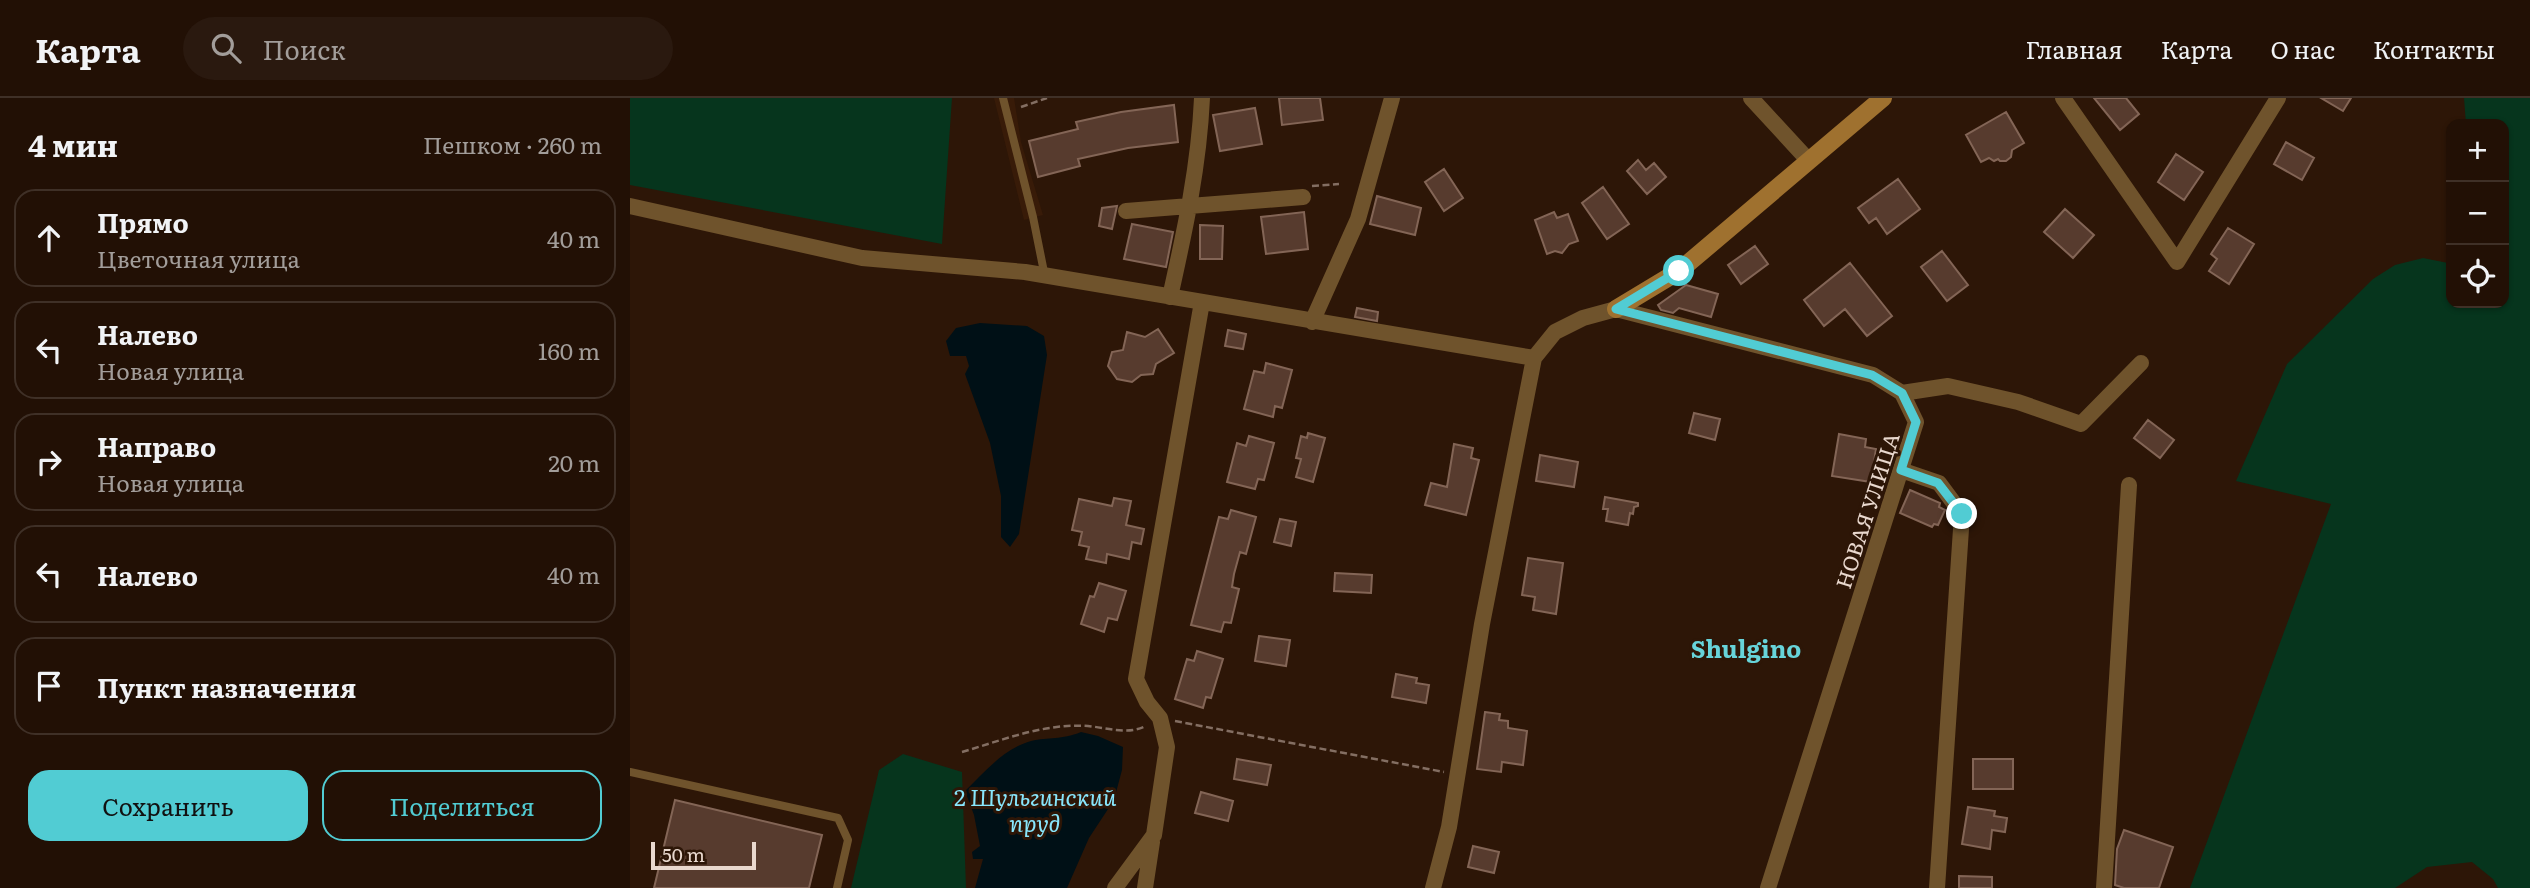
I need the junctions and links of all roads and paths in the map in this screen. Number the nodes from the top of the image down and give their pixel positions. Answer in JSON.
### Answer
{"nodes":[{"id":1,"x":1003,"y":98,"type":"edge"},
{"id":2,"x":1047,"y":98,"type":"edge"},
{"id":3,"x":1202,"y":98,"type":"edge"},
{"id":4,"x":1392,"y":98,"type":"edge"},
{"id":5,"x":1751,"y":98,"type":"edge"},
{"id":6,"x":1883,"y":98,"type":"edge"},
{"id":7,"x":2063,"y":98,"type":"edge"},
{"id":8,"x":2278,"y":98,"type":"edge"},
{"id":9,"x":1021,"y":107,"type":"dead end"},
{"id":10,"x":1809,"y":161,"type":"junction"},
{"id":11,"x":1339,"y":184,"type":"dead end"},
{"id":12,"x":1307,"y":191,"type":"joint"},
{"id":13,"x":630,"y":206,"type":"edge"},
{"id":14,"x":1191,"y":206,"type":"junction"},
{"id":15,"x":1126,"y":211,"type":"dead end"},
{"id":16,"x":1045,"y":276,"type":"junction"},
{"id":17,"x":1170,"y":297,"type":"junction"},
{"id":18,"x":1202,"y":302,"type":"junction"},
{"id":19,"x":1616,"y":309,"type":"junction"},
{"id":20,"x":1312,"y":322,"type":"junction"},
{"id":21,"x":1534,"y":358,"type":"junction"},
{"id":22,"x":2141,"y":363,"type":"dead end"},
{"id":23,"x":1902,"y":393,"type":"junction"},
{"id":24,"x":1901,"y":470,"type":"junction"},
{"id":25,"x":2129,"y":485,"type":"dead end"},
{"id":26,"x":1160,"y":718,"type":"junction"},
{"id":27,"x":961,"y":752,"type":"dead end"},
{"id":28,"x":630,"y":772,"type":"edge"},
{"id":29,"x":1457,"y":775,"type":"junction"},
{"id":30,"x":1154,"y":835,"type":"junction"},
{"id":31,"x":837,"y":888,"type":"edge"},
{"id":32,"x":1115,"y":888,"type":"edge"},
{"id":33,"x":1145,"y":888,"type":"edge"},
{"id":34,"x":1433,"y":888,"type":"edge"},
{"id":35,"x":1768,"y":888,"type":"edge"},
{"id":36,"x":1937,"y":888,"type":"edge"},
{"id":37,"x":2104,"y":888,"type":"edge"}],
"edges":[{"from":1,"to":16,"type":"lane"},
{"from":2,"to":9,"type":"path"},
{"from":3,"to":14,"type":"street"},
{"from":4,"to":20,"type":"street"},
{"from":5,"to":10,"type":"street"},
{"from":6,"to":10,"type":"street"},
{"from":7,"to":8,"type":"street"},
{"from":10,"to":19,"type":"street"},
{"from":11,"to":12,"type":"path"},
{"from":12,"to":14,"type":"street"},
{"from":13,"to":16,"type":"street"},
{"from":14,"to":15,"type":"street"},
{"from":14,"to":17,"type":"street"},
{"from":16,"to":17,"type":"street"},
{"from":17,"to":18,"type":"street"},
{"from":18,"to":20,"type":"street"},
{"from":18,"to":26,"type":"street"},
{"from":19,"to":21,"type":"street"},
{"from":19,"to":23,"type":"street"},
{"from":20,"to":21,"type":"street"},
{"from":21,"to":29,"type":"street"},
{"from":22,"to":23,"type":"street"},
{"from":23,"to":24,"type":"street","name":"НОВАЯ УЛИЦА"},
{"from":24,"to":35,"type":"street","name":"НОВАЯ УЛИЦА"},
{"from":24,"to":36,"type":"street"},
{"from":25,"to":37,"type":"street"},
{"from":26,"to":27,"type":"path"},
{"from":26,"to":29,"type":"path"},
{"from":26,"to":30,"type":"street"},
{"from":28,"to":31,"type":"lane"},
{"from":29,"to":34,"type":"street"},
{"from":30,"to":32,"type":"street"},
{"from":30,"to":33,"type":"street"}]}
